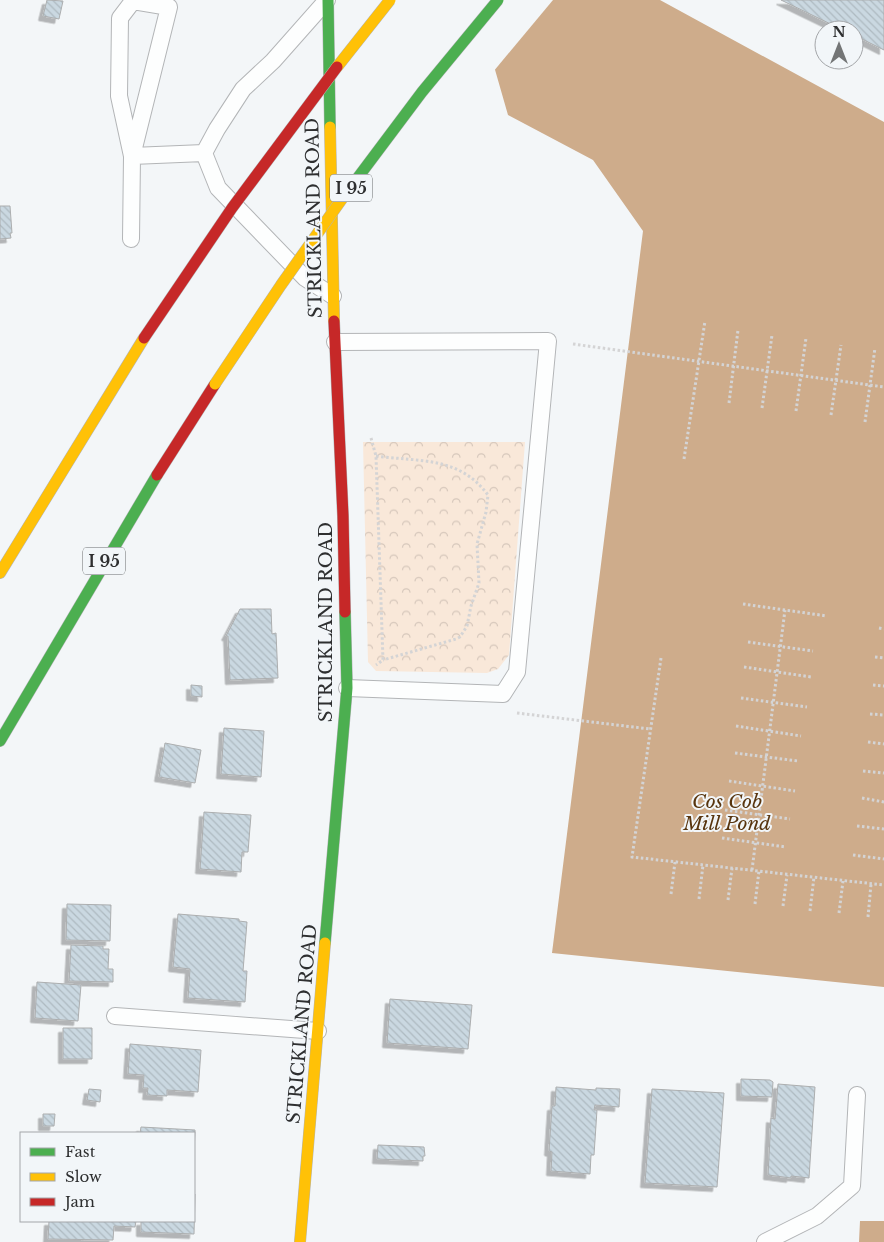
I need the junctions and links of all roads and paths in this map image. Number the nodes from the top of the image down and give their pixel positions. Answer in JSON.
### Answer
{"nodes":[{"id":1,"x":328,"y":0,"type":"edge"},
{"id":2,"x":390,"y":0,"type":"edge"},
{"id":3,"x":498,"y":0,"type":"edge"},
{"id":4,"x":204,"y":153,"type":"junction"},
{"id":5,"x":132,"y":156,"type":"junction"},
{"id":6,"x":130,"y":239,"type":"dead end"},
{"id":7,"x":333,"y":296,"type":"junction"},
{"id":8,"x":704,"y":321,"type":"dead end"},
{"id":9,"x":738,"y":330,"type":"dead end"},
{"id":10,"x":772,"y":335,"type":"dead end"},
{"id":11,"x":806,"y":338,"type":"dead end"},
{"id":12,"x":335,"y":342,"type":"junction"},
{"id":13,"x":841,"y":345,"type":"dead end"},
{"id":14,"x":586,"y":346,"type":"dead end"},
{"id":15,"x":875,"y":348,"type":"dead end"},
{"id":16,"x":699,"y":361,"type":"junction"},
{"id":17,"x":733,"y":366,"type":"junction"},
{"id":18,"x":768,"y":371,"type":"junction"},
{"id":19,"x":801,"y":375,"type":"junction"},
{"id":20,"x":836,"y":380,"type":"junction"},
{"id":21,"x":870,"y":385,"type":"junction"},
{"id":22,"x":884,"y":387,"type":"edge"},
{"id":23,"x":729,"y":403,"type":"dead end"},
{"id":24,"x":762,"y":408,"type":"dead end"},
{"id":25,"x":796,"y":411,"type":"dead end"},
{"id":26,"x":831,"y":415,"type":"dead end"},
{"id":27,"x":865,"y":422,"type":"dead end"},
{"id":28,"x":376,"y":456,"type":"dead end"},
{"id":29,"x":684,"y":459,"type":"dead end"},
{"id":30,"x":0,"y":573,"type":"edge"},
{"id":31,"x":743,"y":604,"type":"dead end"},
{"id":32,"x":785,"y":610,"type":"junction"},
{"id":33,"x":827,"y":616,"type":"dead end"},
{"id":34,"x":879,"y":628,"type":"dead end"},
{"id":35,"x":884,"y":628,"type":"edge"},
{"id":36,"x":748,"y":642,"type":"dead end"},
{"id":37,"x":780,"y":646,"type":"junction"},
{"id":38,"x":813,"y":651,"type":"dead end"},
{"id":39,"x":875,"y":657,"type":"dead end"},
{"id":40,"x":661,"y":658,"type":"dead end"},
{"id":41,"x":884,"y":658,"type":"edge"},
{"id":42,"x":382,"y":660,"type":"dead end"},
{"id":43,"x":744,"y":667,"type":"dead end"},
{"id":44,"x":777,"y":672,"type":"junction"},
{"id":45,"x":811,"y":677,"type":"dead end"},
{"id":46,"x":873,"y":685,"type":"dead end"},
{"id":47,"x":884,"y":686,"type":"edge"},
{"id":48,"x":347,"y":688,"type":"junction"},
{"id":49,"x":741,"y":698,"type":"dead end"},
{"id":50,"x":773,"y":702,"type":"junction"},
{"id":51,"x":807,"y":708,"type":"dead end"},
{"id":52,"x":510,"y":712,"type":"dead end"},
{"id":53,"x":870,"y":714,"type":"dead end"},
{"id":54,"x":884,"y":715,"type":"edge"},
{"id":55,"x":736,"y":726,"type":"dead end"},
{"id":56,"x":650,"y":729,"type":"junction"},
{"id":57,"x":770,"y":731,"type":"junction"},
{"id":58,"x":801,"y":736,"type":"dead end"},
{"id":59,"x":0,"y":741,"type":"edge"},
{"id":60,"x":868,"y":742,"type":"dead end"},
{"id":61,"x":884,"y":744,"type":"edge"},
{"id":62,"x":735,"y":753,"type":"dead end"},
{"id":63,"x":766,"y":757,"type":"junction"},
{"id":64,"x":798,"y":761,"type":"dead end"},
{"id":65,"x":863,"y":771,"type":"dead end"},
{"id":66,"x":884,"y":773,"type":"edge"},
{"id":67,"x":729,"y":781,"type":"dead end"},
{"id":68,"x":762,"y":786,"type":"junction"},
{"id":69,"x":795,"y":791,"type":"dead end"},
{"id":70,"x":862,"y":798,"type":"dead end"},
{"id":71,"x":884,"y":802,"type":"edge"},
{"id":72,"x":725,"y":810,"type":"dead end"},
{"id":73,"x":759,"y":814,"type":"junction"},
{"id":74,"x":790,"y":819,"type":"dead end"},
{"id":75,"x":857,"y":826,"type":"dead end"},
{"id":76,"x":884,"y":829,"type":"edge"},
{"id":77,"x":722,"y":838,"type":"dead end"},
{"id":78,"x":756,"y":842,"type":"junction"},
{"id":79,"x":786,"y":847,"type":"dead end"},
{"id":80,"x":854,"y":855,"type":"dead end"},
{"id":81,"x":884,"y":859,"type":"edge"},
{"id":82,"x":675,"y":862,"type":"junction"},
{"id":83,"x":703,"y":865,"type":"junction"},
{"id":84,"x":732,"y":868,"type":"junction"},
{"id":85,"x":752,"y":870,"type":"junction"},
{"id":86,"x":759,"y":871,"type":"junction"},
{"id":87,"x":787,"y":874,"type":"junction"},
{"id":88,"x":814,"y":878,"type":"junction"},
{"id":89,"x":843,"y":880,"type":"junction"},
{"id":90,"x":884,"y":880,"type":"edge"},
{"id":91,"x":871,"y":884,"type":"junction"},
{"id":92,"x":884,"y":885,"type":"edge"},
{"id":93,"x":671,"y":894,"type":"dead end"},
{"id":94,"x":699,"y":898,"type":"dead end"},
{"id":95,"x":728,"y":900,"type":"dead end"},
{"id":96,"x":756,"y":904,"type":"dead end"},
{"id":97,"x":783,"y":906,"type":"dead end"},
{"id":98,"x":810,"y":911,"type":"dead end"},
{"id":99,"x":839,"y":913,"type":"dead end"},
{"id":100,"x":868,"y":917,"type":"dead end"},
{"id":101,"x":115,"y":1016,"type":"dead end"},
{"id":102,"x":318,"y":1031,"type":"junction"},
{"id":103,"x":857,"y":1095,"type":"dead end"},
{"id":104,"x":300,"y":1242,"type":"edge"},
{"id":105,"x":766,"y":1242,"type":"edge"}],
"edges":[{"from":1,"to":4,"type":"lane"},
{"from":1,"to":7,"type":"main road","name":"STRICKLAND ROAD"},
{"from":2,"to":30,"type":"main road","bridge":true},
{"from":3,"to":59,"type":"main road","number":"I 95","bridge":true},
{"from":4,"to":5,"type":"lane"},
{"from":4,"to":7,"type":"lane"},
{"from":5,"to":5,"type":"lane"},
{"from":5,"to":6,"type":"lane"},
{"from":7,"to":12,"type":"main road","name":"STRICKLAND ROAD"},
{"from":8,"to":16,"type":"path"},
{"from":9,"to":17,"type":"path"},
{"from":10,"to":18,"type":"path"},
{"from":11,"to":19,"type":"path"},
{"from":12,"to":48,"type":"main road","name":"STRICKLAND ROAD"},
{"from":12,"to":48,"type":"lane"},
{"from":13,"to":20,"type":"path"},
{"from":14,"to":16,"type":"path"},
{"from":15,"to":21,"type":"path"},
{"from":16,"to":17,"type":"path"},
{"from":16,"to":29,"type":"path"},
{"from":17,"to":18,"type":"path"},
{"from":17,"to":23,"type":"path"},
{"from":18,"to":19,"type":"path"},
{"from":18,"to":24,"type":"path"},
{"from":19,"to":20,"type":"path"},
{"from":19,"to":25,"type":"path"},
{"from":20,"to":21,"type":"path"},
{"from":20,"to":26,"type":"path"},
{"from":21,"to":22,"type":"path"},
{"from":21,"to":27,"type":"path"},
{"from":28,"to":42,"type":"path"},
{"from":31,"to":32,"type":"path"},
{"from":32,"to":33,"type":"path"},
{"from":32,"to":37,"type":"path"},
{"from":34,"to":35,"type":"path"},
{"from":36,"to":37,"type":"path"},
{"from":37,"to":38,"type":"path"},
{"from":37,"to":44,"type":"path"},
{"from":39,"to":41,"type":"path"},
{"from":40,"to":56,"type":"path"},
{"from":43,"to":44,"type":"path"},
{"from":44,"to":45,"type":"path"},
{"from":44,"to":50,"type":"path"},
{"from":46,"to":47,"type":"path"},
{"from":48,"to":102,"type":"main road","name":"STRICKLAND ROAD"},
{"from":49,"to":50,"type":"path"},
{"from":50,"to":51,"type":"path"},
{"from":50,"to":57,"type":"path"},
{"from":52,"to":56,"type":"path"},
{"from":53,"to":54,"type":"path"},
{"from":55,"to":57,"type":"path"},
{"from":56,"to":82,"type":"path"},
{"from":57,"to":58,"type":"path"},
{"from":57,"to":63,"type":"path"},
{"from":60,"to":61,"type":"path"},
{"from":62,"to":63,"type":"path"},
{"from":63,"to":64,"type":"path"},
{"from":63,"to":68,"type":"path"},
{"from":65,"to":66,"type":"path"},
{"from":67,"to":68,"type":"path"},
{"from":68,"to":69,"type":"path"},
{"from":68,"to":73,"type":"path"},
{"from":70,"to":71,"type":"path"},
{"from":72,"to":73,"type":"path"},
{"from":73,"to":74,"type":"path"},
{"from":73,"to":78,"type":"path"},
{"from":75,"to":76,"type":"path"},
{"from":77,"to":78,"type":"path"},
{"from":78,"to":79,"type":"path"},
{"from":78,"to":85,"type":"path"},
{"from":80,"to":81,"type":"path"},
{"from":82,"to":83,"type":"path"},
{"from":82,"to":93,"type":"path"},
{"from":83,"to":84,"type":"path"},
{"from":83,"to":94,"type":"path"},
{"from":84,"to":85,"type":"path"},
{"from":84,"to":95,"type":"path"},
{"from":85,"to":86,"type":"path"},
{"from":86,"to":87,"type":"path"},
{"from":86,"to":96,"type":"path"},
{"from":87,"to":88,"type":"path"},
{"from":87,"to":97,"type":"path"},
{"from":88,"to":89,"type":"path"},
{"from":88,"to":98,"type":"path"},
{"from":89,"to":91,"type":"path"},
{"from":89,"to":99,"type":"path"},
{"from":90,"to":92,"type":"path"},
{"from":91,"to":92,"type":"path"},
{"from":91,"to":100,"type":"path"},
{"from":101,"to":102,"type":"lane"},
{"from":102,"to":104,"type":"main road","name":"STRICKLAND ROAD"},
{"from":103,"to":105,"type":"lane"}]}
